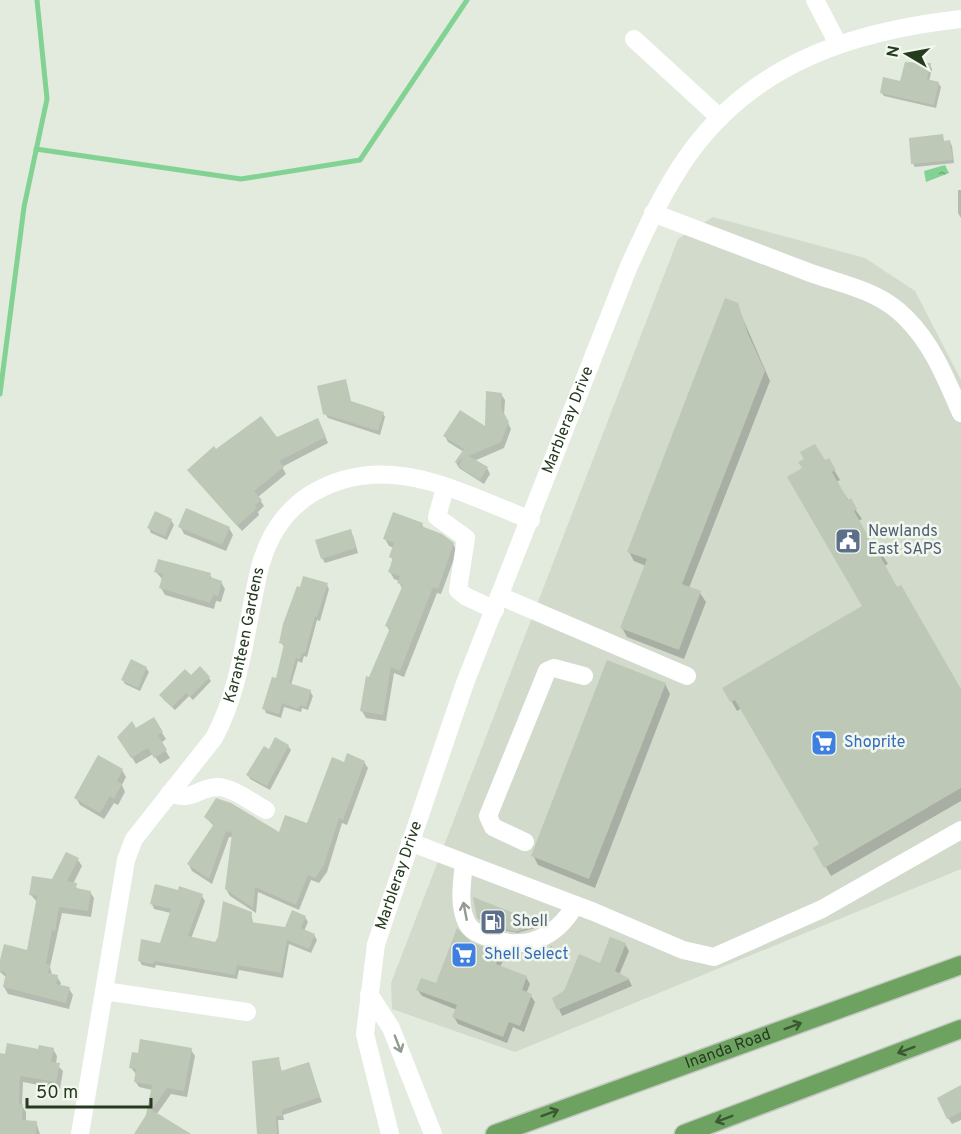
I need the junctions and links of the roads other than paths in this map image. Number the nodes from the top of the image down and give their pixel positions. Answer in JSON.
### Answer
{"nodes":[{"id":1,"x":815,"y":0,"type":"edge"},
{"id":2,"x":961,"y":20,"type":"edge"},
{"id":3,"x":634,"y":39,"type":"dead end"},
{"id":4,"x":837,"y":44,"type":"junction"},
{"id":5,"x":720,"y":118,"type":"junction"},
{"id":6,"x":653,"y":213,"type":"junction"},
{"id":7,"x":961,"y":413,"type":"edge"},
{"id":8,"x":445,"y":488,"type":"junction"},
{"id":9,"x":531,"y":520,"type":"junction"},
{"id":10,"x":497,"y":603,"type":"junction"},
{"id":11,"x":584,"y":676,"type":"dead end"},
{"id":12,"x":687,"y":676,"type":"dead end"},
{"id":13,"x":170,"y":793,"type":"junction"},
{"id":14,"x":266,"y":810,"type":"dead end"},
{"id":15,"x":961,"y":830,"type":"edge"},
{"id":16,"x":410,"y":842,"type":"junction"},
{"id":17,"x":525,"y":843,"type":"dead end"},
{"id":18,"x":464,"y":863,"type":"junction"},
{"id":19,"x":575,"y":905,"type":"junction"},
{"id":20,"x":961,"y":965,"type":"edge"},
{"id":21,"x":104,"y":991,"type":"junction"},
{"id":22,"x":369,"y":994,"type":"junction"},
{"id":23,"x":247,"y":1012,"type":"dead end"},
{"id":24,"x":961,"y":1029,"type":"edge"},
{"id":25,"x":80,"y":1134,"type":"edge"},
{"id":26,"x":390,"y":1134,"type":"edge"},
{"id":27,"x":433,"y":1134,"type":"edge"},
{"id":28,"x":495,"y":1134,"type":"edge"},
{"id":29,"x":684,"y":1134,"type":"edge"}],
"edges":[{"from":1,"to":4,"type":"street"},
{"from":2,"to":4,"type":"street","name":"Marbleray Drive"},
{"from":3,"to":5,"type":"street"},
{"from":4,"to":5,"type":"street","name":"Marbleray Drive"},
{"from":5,"to":6,"type":"street","name":"Marbleray Drive"},
{"from":6,"to":7,"type":"street"},
{"from":6,"to":9,"type":"street","name":"Marbleray Drive"},
{"from":8,"to":9,"type":"street","name":"Karanteen Gardens"},
{"from":8,"to":10,"type":"street"},
{"from":8,"to":13,"type":"street","name":"Karanteen Gardens"},
{"from":9,"to":10,"type":"street","name":"Marbleray Drive"},
{"from":10,"to":12,"type":"street"},
{"from":10,"to":16,"type":"street","name":"Marbleray Drive"},
{"from":11,"to":17,"type":"street"},
{"from":13,"to":14,"type":"street"},
{"from":13,"to":21,"type":"street","name":"Karanteen Gardens"},
{"from":15,"to":19,"type":"street"},
{"from":16,"to":18,"type":"street"},
{"from":16,"to":22,"type":"street","name":"Marbleray Drive"},
{"from":18,"to":19,"type":"street"},
{"from":19,"to":18,"type":"street","one_way":true},
{"from":28,"to":20,"type":"main road","name":"Inanda Road","one_way":true},
{"from":21,"to":23,"type":"street"},
{"from":21,"to":25,"type":"street","name":"Karanteen Gardens"},
{"from":22,"to":26,"type":"street","name":"Marbleray Drive"},
{"from":22,"to":27,"type":"street","one_way":true},
{"from":24,"to":29,"type":"main road","one_way":true}]}
